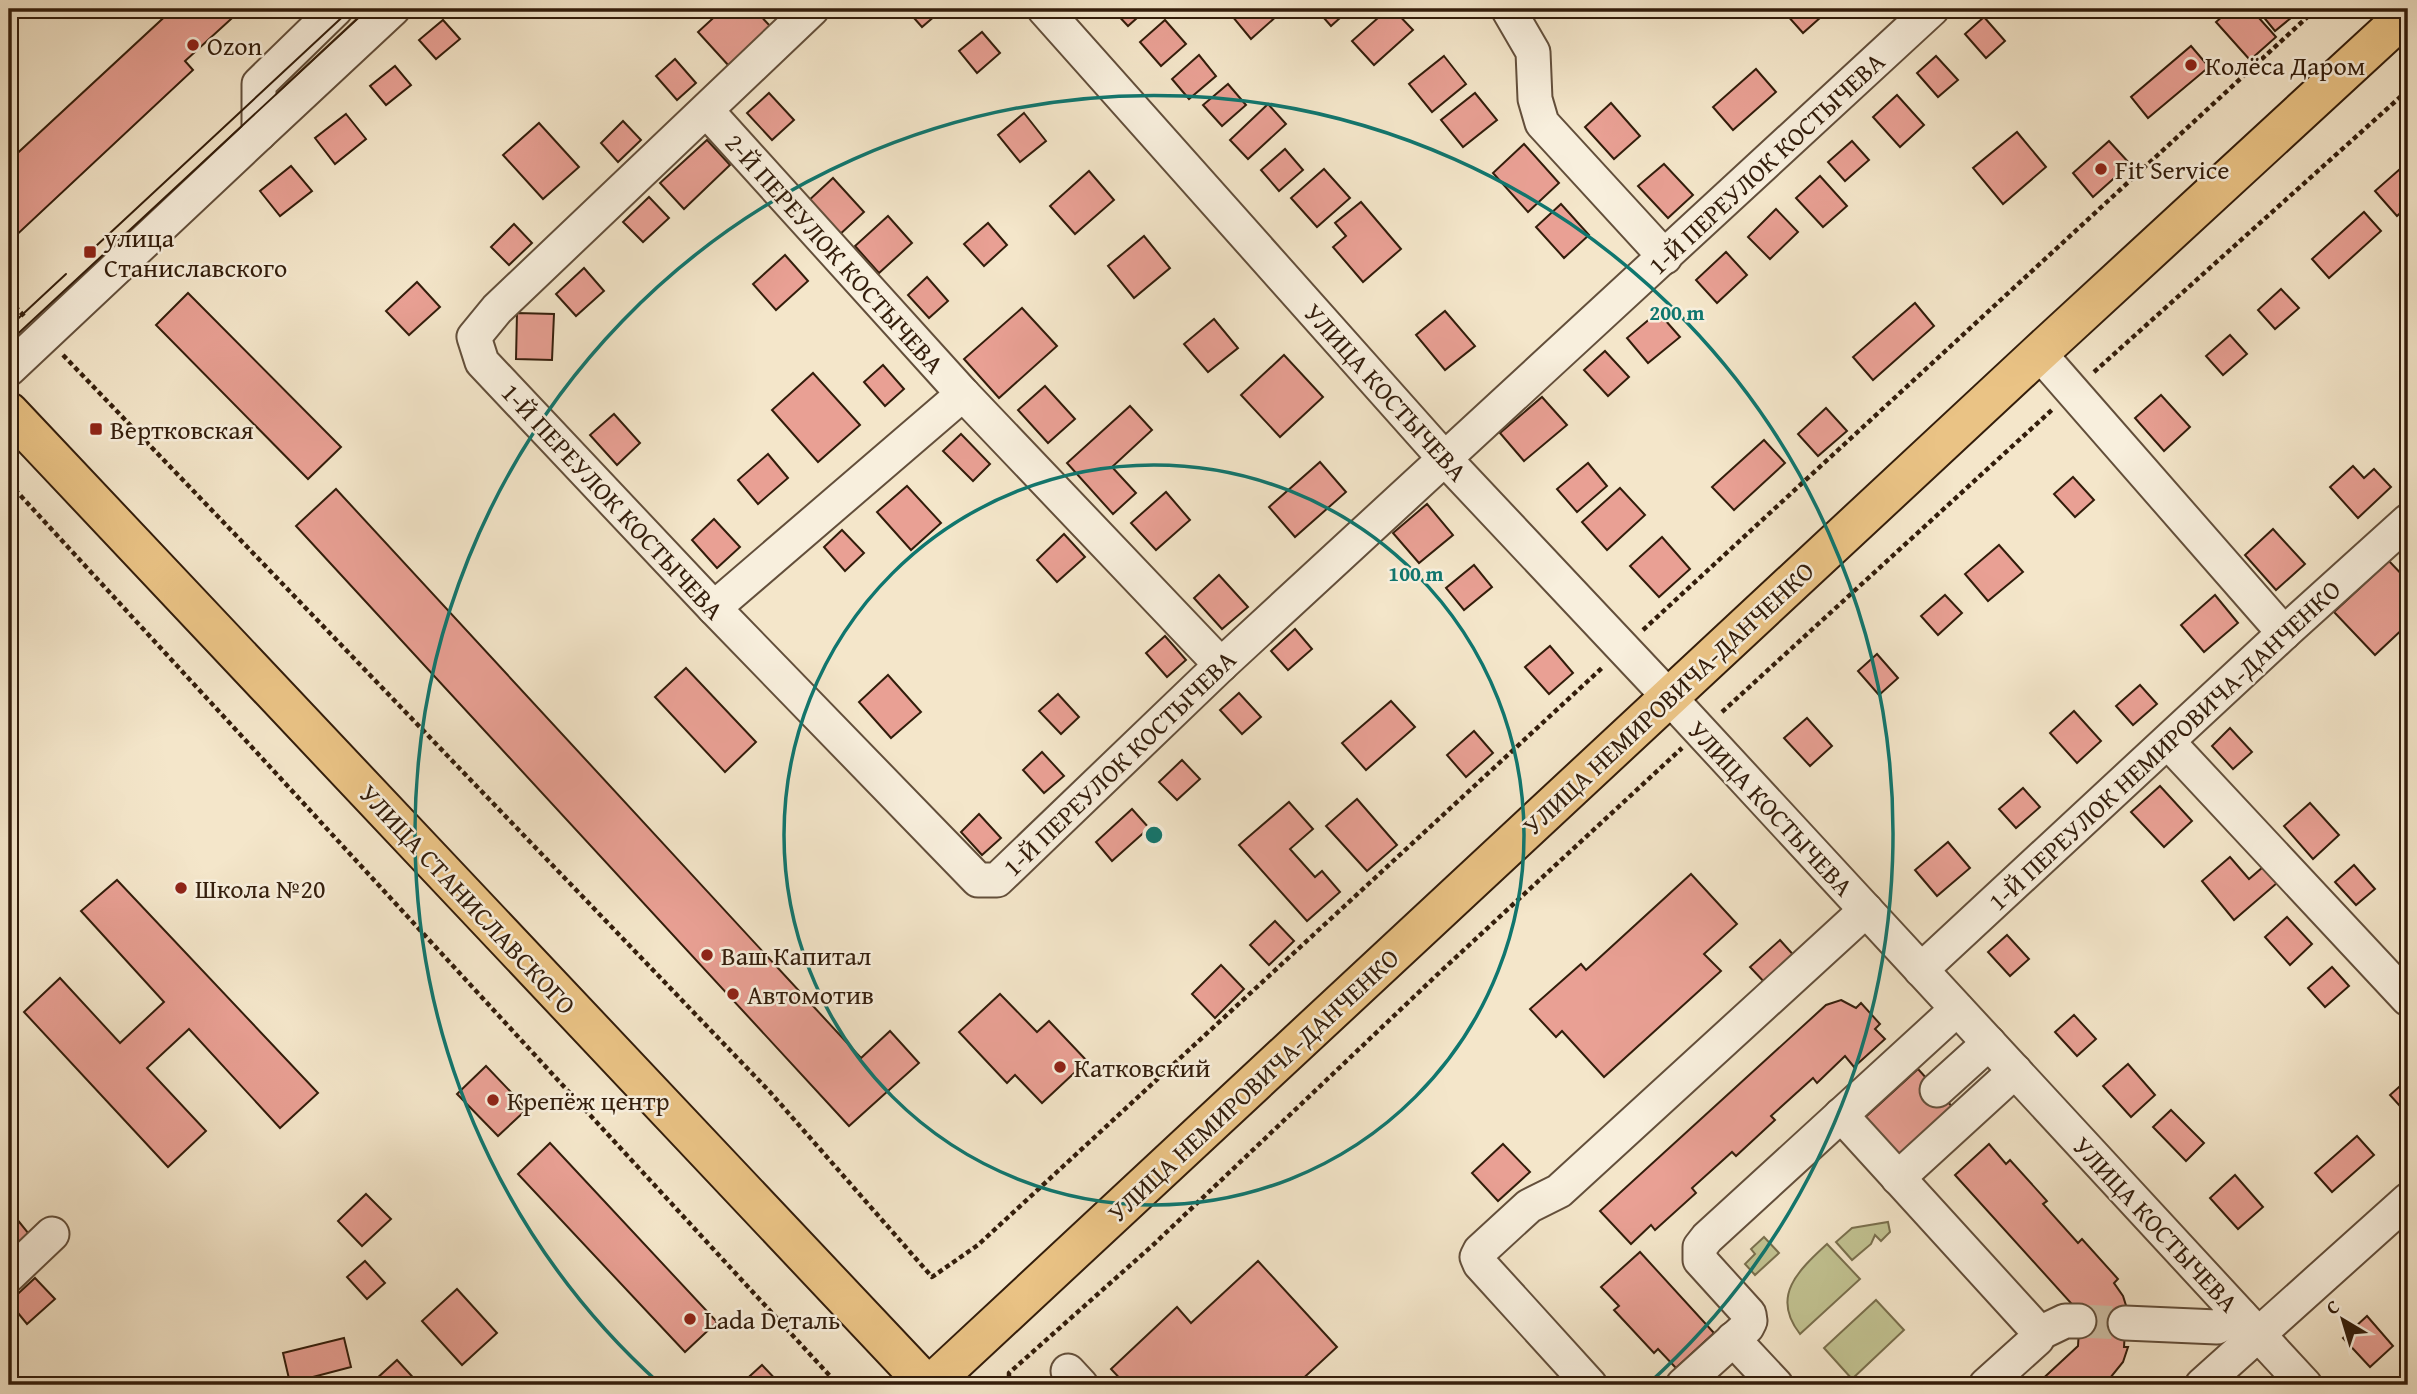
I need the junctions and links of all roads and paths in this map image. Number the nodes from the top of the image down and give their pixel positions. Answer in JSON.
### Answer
{"nodes":[{"id":1,"x":336,"y":9,"type":"edge"},
{"id":2,"x":393,"y":9,"type":"edge"},
{"id":3,"x":812,"y":9,"type":"edge"},
{"id":4,"x":1044,"y":9,"type":"edge"},
{"id":5,"x":1508,"y":9,"type":"edge"},
{"id":6,"x":1932,"y":9,"type":"edge"},
{"id":7,"x":2408,"y":13,"type":"edge"},
{"id":8,"x":707,"y":111,"type":"junction"},
{"id":9,"x":259,"y":134,"type":"junction"},
{"id":10,"x":1665,"y":257,"type":"junction"},
{"id":11,"x":9,"y":300,"type":"edge"},
{"id":12,"x":44,"y":336,"type":"junction"},
{"id":13,"x":2039,"y":353,"type":"junction"},
{"id":14,"x":9,"y":369,"type":"edge"},
{"id":15,"x":963,"y":394,"type":"junction"},
{"id":16,"x":9,"y":412,"type":"edge"},
{"id":17,"x":1444,"y":458,"type":"junction"},
{"id":18,"x":9,"y":483,"type":"edge"},
{"id":19,"x":2407,"y":524,"type":"edge"},
{"id":20,"x":714,"y":608,"type":"junction"},
{"id":21,"x":2284,"y":632,"type":"junction"},
{"id":22,"x":1221,"y":665,"type":"junction"},
{"id":23,"x":1669,"y":697,"type":"junction"},
{"id":24,"x":2168,"y":742,"type":"junction"},
{"id":25,"x":1867,"y":911,"type":"junction"},
{"id":26,"x":1921,"y":970,"type":"junction"},
{"id":27,"x":2408,"y":999,"type":"edge"},
{"id":28,"x":1957,"y":1009,"type":"junction"},
{"id":29,"x":1989,"y":1043,"type":"junction"},
{"id":30,"x":2015,"y":1071,"type":"junction"},
{"id":31,"x":1937,"y":1090,"type":"dead end"},
{"id":32,"x":1841,"y":1115,"type":"junction"},
{"id":33,"x":1898,"y":1178,"type":"junction"},
{"id":34,"x":2408,"y":1200,"type":"edge"},
{"id":35,"x":52,"y":1234,"type":"dead end"},
{"id":36,"x":9,"y":1275,"type":"edge"},
{"id":37,"x":932,"y":1277,"type":"dead end"},
{"id":38,"x":2079,"y":1321,"type":"tunnel mouth"},
{"id":39,"x":2125,"y":1323,"type":"tunnel mouth"},
{"id":40,"x":2249,"y":1324,"type":"junction"},
{"id":41,"x":2038,"y":1334,"type":"junction"},
{"id":42,"x":1733,"y":1339,"type":"junction"},
{"id":43,"x":835,"y":1385,"type":"edge"},
{"id":44,"x":929,"y":1385,"type":"edge"},
{"id":45,"x":1590,"y":1385,"type":"edge"},
{"id":46,"x":1683,"y":1385,"type":"edge"},
{"id":47,"x":1776,"y":1385,"type":"edge"},
{"id":48,"x":1986,"y":1385,"type":"edge"},
{"id":49,"x":2203,"y":1385,"type":"edge"},
{"id":50,"x":2305,"y":1385,"type":"edge"}],
"edges":[{"from":1,"to":9,"type":"street"},
{"from":2,"to":9,"type":"street"},
{"from":3,"to":8,"type":"street","name":"1-Й ПЕРЕУЛОК КОСТЫЧЕВА"},
{"from":4,"to":17,"type":"street","name":"УЛИЦА КОСТЫЧЕВА"},
{"from":5,"to":10,"type":"street"},
{"from":6,"to":10,"type":"street","name":"1-Й ПЕРЕУЛОК КОСТЫЧЕВА"},
{"from":7,"to":13,"type":"main road","name":"УЛИЦА НЕМИРОВИЧА-ДАНЧЕНКО"},
{"from":8,"to":15,"type":"street","name":"2-Й ПЕРЕУЛОК КОСТЫЧЕВА"},
{"from":8,"to":20,"type":"street","name":"1-Й ПЕРЕУЛОК КОСТЫЧЕВА"},
{"from":9,"to":12,"type":"street"},
{"from":10,"to":17,"type":"street","name":"1-Й ПЕРЕУЛОК КОСТЫЧЕВА"},
{"from":11,"to":12,"type":"path"},
{"from":12,"to":14,"type":"street"},
{"from":12,"to":37,"type":"path"},
{"from":13,"to":21,"type":"street"},
{"from":13,"to":23,"type":"main road","name":"УЛИЦА НЕМИРОВИЧА-ДАНЧЕНКО"},
{"from":15,"to":20,"type":"street","name":"2-Й ПЕРЕУЛОК КОСТЫЧЕВА"},
{"from":15,"to":22,"type":"street","name":"2-Й ПЕРЕУЛОК КОСТЫЧЕВА"},
{"from":16,"to":44,"type":"main road","name":"УЛИЦА СТАНИСЛАВСКОГО"},
{"from":17,"to":22,"type":"street","name":"1-Й ПЕРЕУЛОК КОСТЫЧЕВА"},
{"from":17,"to":23,"type":"street","name":"УЛИЦА КОСТЫЧЕВА"},
{"from":18,"to":43,"type":"path"},
{"from":19,"to":21,"type":"street","name":"1-Й ПЕРЕУЛОК НЕМИРОВИЧА-ДАНЧЕНКО"},
{"from":20,"to":22,"type":"street","name":"1-Й ПЕРЕУЛОК КОСТЫЧЕВА"},
{"from":21,"to":24,"type":"street","name":"1-Й ПЕРЕУЛОК НЕМИРОВИЧА-ДАНЧЕНКО"},
{"from":23,"to":25,"type":"street","name":"УЛИЦА КОСТЫЧЕВА"},
{"from":23,"to":44,"type":"main road","name":"УЛИЦА НЕМИРОВИЧА-ДАНЧЕНКО"},
{"from":24,"to":26,"type":"street","name":"1-Й ПЕРЕУЛОК НЕМИРОВИЧА-ДАНЧЕНКО"},
{"from":24,"to":27,"type":"street"},
{"from":25,"to":26,"type":"street","name":"УЛИЦА КОСТЫЧЕВА"},
{"from":25,"to":45,"type":"street"},
{"from":26,"to":28,"type":"street","name":"УЛИЦА КОСТЫЧЕВА"},
{"from":28,"to":29,"type":"street","name":"УЛИЦА КОСТЫЧЕВА"},
{"from":28,"to":32,"type":"street"},
{"from":29,"to":30,"type":"street","name":"УЛИЦА КОСТЫЧЕВА"},
{"from":29,"to":31,"type":"street"},
{"from":30,"to":33,"type":"street"},
{"from":30,"to":40,"type":"street","name":"УЛИЦА КОСТЫЧЕВА"},
{"from":32,"to":33,"type":"street"},
{"from":32,"to":42,"type":"street"},
{"from":33,"to":41,"type":"street"},
{"from":34,"to":40,"type":"street"},
{"from":35,"to":36,"type":"street"},
{"from":38,"to":41,"type":"street"},
{"from":39,"to":40,"type":"street"},
{"from":40,"to":49,"type":"street"},
{"from":40,"to":50,"type":"street","name":"УЛИЦА КОСТЫЧЕВА"},
{"from":41,"to":48,"type":"street"},
{"from":42,"to":46,"type":"street"},
{"from":42,"to":47,"type":"street"}]}
